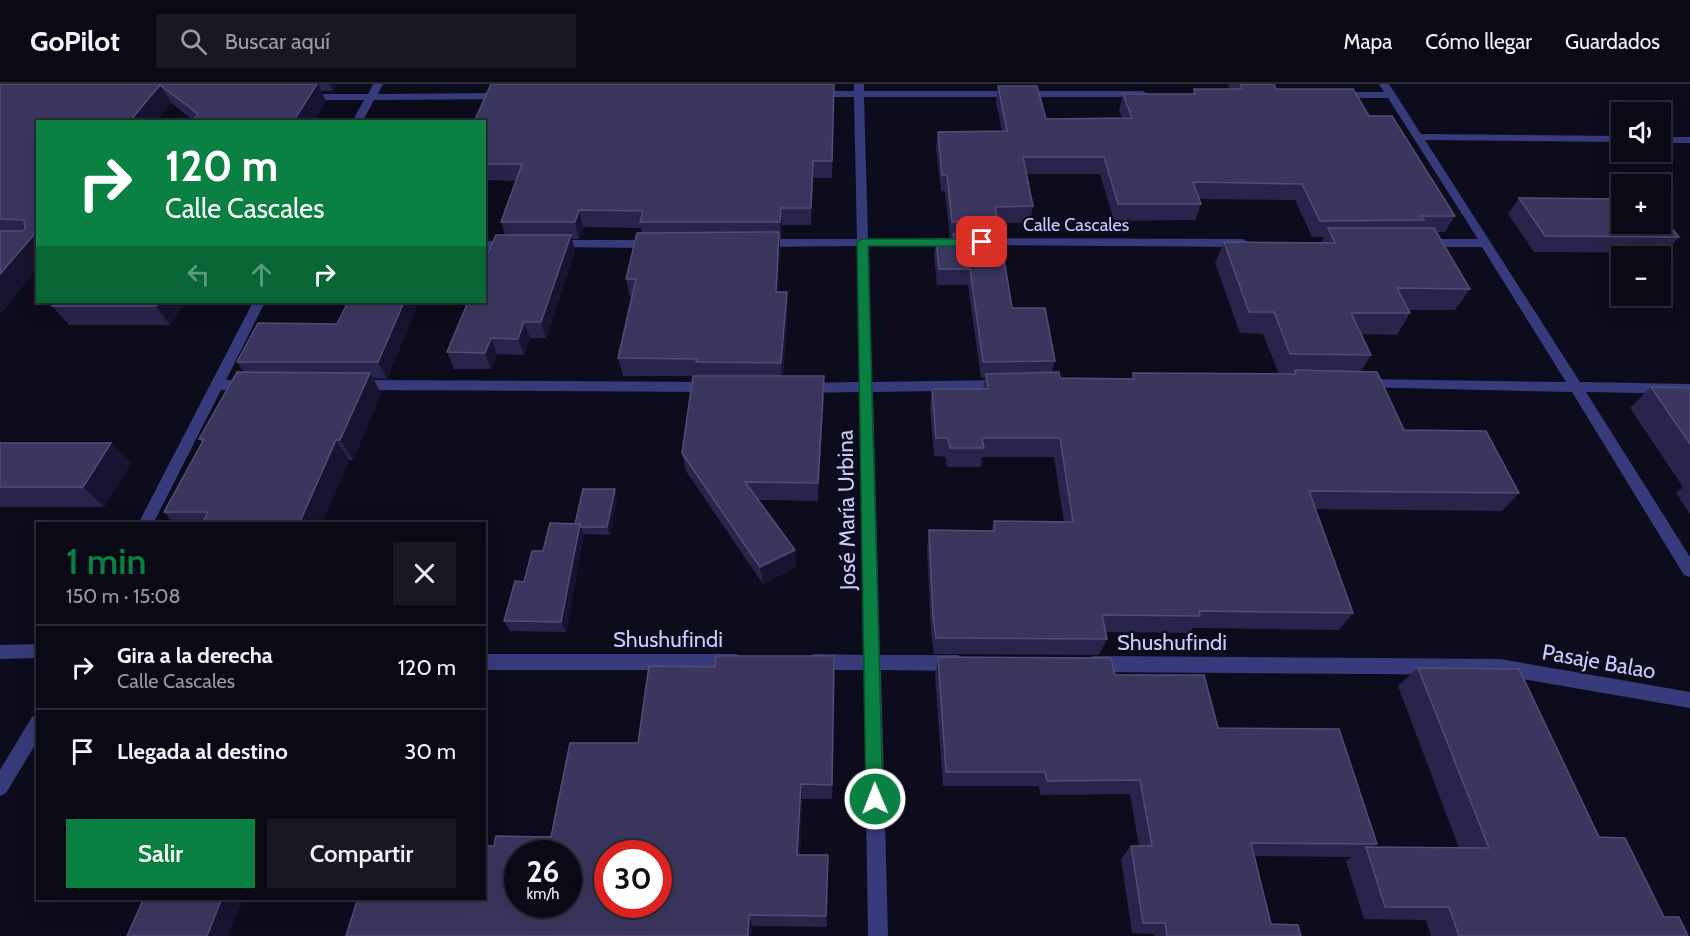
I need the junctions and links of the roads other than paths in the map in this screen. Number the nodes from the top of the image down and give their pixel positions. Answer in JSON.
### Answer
{"nodes":[{"id":1,"x":378,"y":84,"type":"edge"},
{"id":2,"x":859,"y":89,"type":"edge"},
{"id":3,"x":1388,"y":89,"type":"edge"},
{"id":4,"x":800,"y":94,"type":"edge"},
{"id":5,"x":1155,"y":94,"type":"edge"},
{"id":6,"x":1332,"y":95,"type":"edge"},
{"id":7,"x":513,"y":96,"type":"edge"},
{"id":8,"x":298,"y":97,"type":"edge"},
{"id":9,"x":370,"y":97,"type":"junction"},
{"id":10,"x":358,"y":120,"type":"edge"},
{"id":11,"x":1419,"y":136,"type":"junction"},
{"id":12,"x":1611,"y":139,"type":"edge"},
{"id":13,"x":1671,"y":140,"type":"edge"},
{"id":14,"x":1690,"y":140,"type":"edge"},
{"id":15,"x":862,"y":242,"type":"junction"},
{"id":16,"x":744,"y":243,"type":"edge"},
{"id":17,"x":1258,"y":243,"type":"edge"},
{"id":18,"x":1414,"y":243,"type":"edge"},
{"id":19,"x":1486,"y":243,"type":"junction"},
{"id":20,"x":520,"y":244,"type":"edge"},
{"id":21,"x":544,"y":244,"type":"edge"},
{"id":22,"x":662,"y":244,"type":"edge"},
{"id":23,"x":486,"y":245,"type":"edge"},
{"id":24,"x":258,"y":303,"type":"edge"},
{"id":25,"x":1349,"y":384,"type":"edge"},
{"id":26,"x":216,"y":385,"type":"junction"},
{"id":27,"x":263,"y":385,"type":"edge"},
{"id":28,"x":346,"y":385,"type":"edge"},
{"id":29,"x":1018,"y":385,"type":"edge"},
{"id":30,"x":724,"y":387,"type":"edge"},
{"id":31,"x":795,"y":387,"type":"edge"},
{"id":32,"x":866,"y":388,"type":"junction"},
{"id":33,"x":1576,"y":388,"type":"junction"},
{"id":34,"x":1690,"y":389,"type":"edge"},
{"id":35,"x":146,"y":522,"type":"edge"},
{"id":36,"x":1690,"y":570,"type":"edge"},
{"id":37,"x":36,"y":651,"type":"edge"},
{"id":38,"x":0,"y":652,"type":"edge"},
{"id":39,"x":486,"y":662,"type":"edge"},
{"id":40,"x":754,"y":662,"type":"edge"},
{"id":41,"x":801,"y":662,"type":"edge"},
{"id":42,"x":872,"y":662,"type":"junction"},
{"id":43,"x":978,"y":663,"type":"edge"},
{"id":44,"x":1073,"y":663,"type":"edge"},
{"id":45,"x":1500,"y":667,"type":"joint"},
{"id":46,"x":1690,"y":700,"type":"edge"},
{"id":47,"x":36,"y":726,"type":"edge"},
{"id":48,"x":0,"y":787,"type":"edge"},
{"id":49,"x":878,"y":936,"type":"edge"}],
"edges":[{"from":1,"to":9,"type":"street"},
{"from":2,"to":4,"type":"street"},
{"from":2,"to":5,"type":"street"},
{"from":2,"to":15,"type":"street","name":"José María Urbina"},
{"from":3,"to":6,"type":"street"},
{"from":3,"to":11,"type":"street"},
{"from":7,"to":9,"type":"street"},
{"from":8,"to":9,"type":"street"},
{"from":9,"to":10,"type":"street"},
{"from":11,"to":12,"type":"street"},
{"from":11,"to":19,"type":"street"},
{"from":13,"to":14,"type":"street"},
{"from":15,"to":16,"type":"street","name":"Calle Cascales"},
{"from":15,"to":17,"type":"street","name":"Calle Cascales"},
{"from":15,"to":32,"type":"street","name":"José María Urbina"},
{"from":18,"to":19,"type":"street"},
{"from":19,"to":33,"type":"street"},
{"from":20,"to":23,"type":"street"},
{"from":21,"to":22,"type":"street"},
{"from":24,"to":26,"type":"street"},
{"from":25,"to":33,"type":"street"},
{"from":26,"to":27,"type":"street"},
{"from":26,"to":35,"type":"street"},
{"from":28,"to":30,"type":"street"},
{"from":29,"to":32,"type":"street"},
{"from":31,"to":32,"type":"street"},
{"from":32,"to":42,"type":"street","name":"José María Urbina"},
{"from":33,"to":34,"type":"street"},
{"from":33,"to":36,"type":"street"},
{"from":37,"to":38,"type":"street"},
{"from":39,"to":40,"type":"street","name":"Shushufindi"},
{"from":41,"to":42,"type":"street"},
{"from":42,"to":43,"type":"street"},
{"from":42,"to":49,"type":"street","name":"José María Urbina"},
{"from":44,"to":45,"type":"street","name":"Shushufindi"},
{"from":45,"to":46,"type":"street","name":"Pasaje Balao"},
{"from":47,"to":48,"type":"street"}]}
